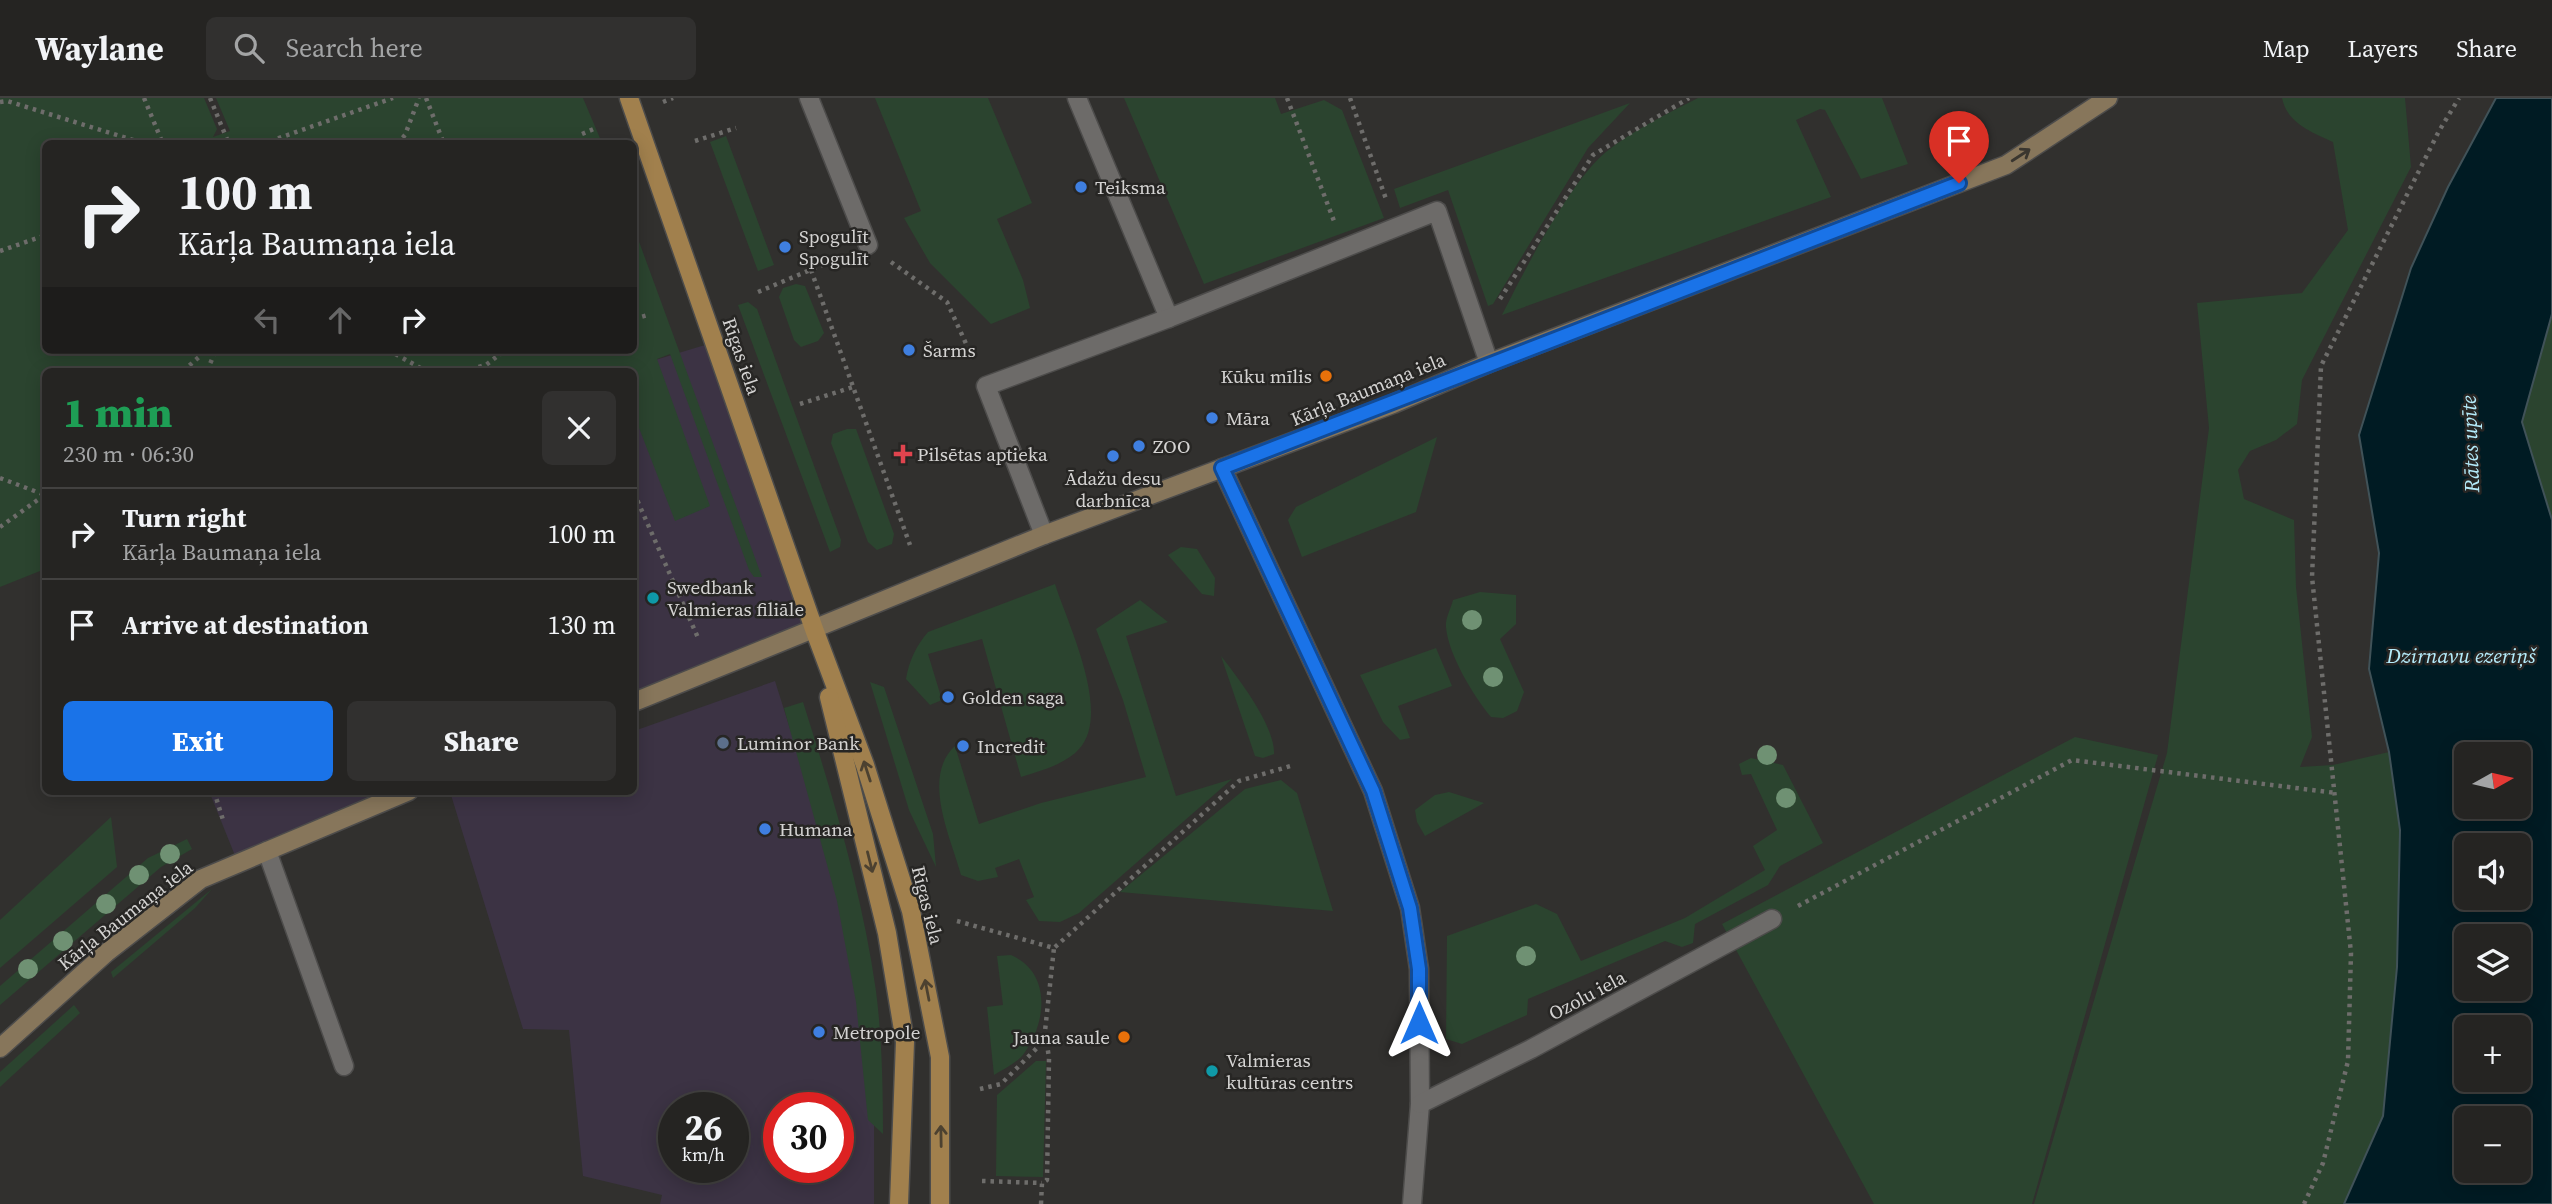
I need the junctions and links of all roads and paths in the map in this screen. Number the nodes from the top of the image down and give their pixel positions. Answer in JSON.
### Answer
{"nodes":[{"id":1,"x":144,"y":98,"type":"edge"},
{"id":2,"x":210,"y":98,"type":"edge"},
{"id":3,"x":393,"y":98,"type":"edge"},
{"id":4,"x":419,"y":98,"type":"edge"},
{"id":5,"x":426,"y":98,"type":"edge"},
{"id":6,"x":629,"y":98,"type":"edge"},
{"id":7,"x":673,"y":98,"type":"edge"},
{"id":8,"x":809,"y":98,"type":"edge"},
{"id":9,"x":1077,"y":98,"type":"edge"},
{"id":10,"x":1287,"y":98,"type":"edge"},
{"id":11,"x":1350,"y":98,"type":"edge"},
{"id":12,"x":1689,"y":98,"type":"edge"},
{"id":13,"x":2108,"y":98,"type":"edge"},
{"id":14,"x":2459,"y":98,"type":"edge"},
{"id":15,"x":6,"y":99,"type":"edge"},
{"id":16,"x":0,"y":102,"type":"edge"},
{"id":17,"x":663,"y":102,"type":"dead end"},
{"id":18,"x":596,"y":128,"type":"dead end"},
{"id":19,"x":736,"y":128,"type":"dead end"},
{"id":20,"x":582,"y":134,"type":"dead end"},
{"id":21,"x":134,"y":140,"type":"edge"},
{"id":22,"x":161,"y":140,"type":"edge"},
{"id":23,"x":227,"y":140,"type":"edge"},
{"id":24,"x":273,"y":140,"type":"edge"},
{"id":25,"x":401,"y":140,"type":"edge"},
{"id":26,"x":442,"y":140,"type":"edge"},
{"id":27,"x":695,"y":141,"type":"dead end"},
{"id":28,"x":1396,"y":227,"type":"junction"},
{"id":29,"x":42,"y":236,"type":"edge"},
{"id":30,"x":868,"y":245,"type":"junction"},
{"id":31,"x":1344,"y":248,"type":"junction"},
{"id":32,"x":0,"y":251,"type":"edge"},
{"id":33,"x":811,"y":270,"type":"junction"},
{"id":34,"x":758,"y":292,"type":"dead end"},
{"id":35,"x":1496,"y":307,"type":"dead end"},
{"id":36,"x":648,"y":316,"type":"dead end"},
{"id":37,"x":637,"y":318,"type":"edge"},
{"id":38,"x":1169,"y":318,"type":"junction"},
{"id":39,"x":202,"y":354,"type":"edge"},
{"id":40,"x":395,"y":354,"type":"edge"},
{"id":41,"x":498,"y":354,"type":"edge"},
{"id":42,"x":1489,"y":363,"type":"junction"},
{"id":43,"x":186,"y":368,"type":"edge"},
{"id":44,"x":421,"y":368,"type":"edge"},
{"id":45,"x":474,"y":368,"type":"edge"},
{"id":46,"x":986,"y":386,"type":"junction"},
{"id":47,"x":853,"y":387,"type":"junction"},
{"id":48,"x":800,"y":404,"type":"dead end"},
{"id":49,"x":1222,"y":468,"type":"junction"},
{"id":50,"x":0,"y":478,"type":"edge"},
{"id":51,"x":42,"y":494,"type":"edge"},
{"id":52,"x":42,"y":497,"type":"edge"},
{"id":53,"x":637,"y":500,"type":"edge"},
{"id":54,"x":0,"y":527,"type":"edge"},
{"id":55,"x":1044,"y":535,"type":"junction"},
{"id":56,"x":910,"y":545,"type":"dead end"},
{"id":57,"x":814,"y":629,"type":"junction"},
{"id":58,"x":699,"y":640,"type":"dead end"},
{"id":59,"x":637,"y":701,"type":"edge"},
{"id":60,"x":1294,"y":765,"type":"dead end"},
{"id":61,"x":2336,"y":793,"type":"junction"},
{"id":62,"x":215,"y":795,"type":"edge"},
{"id":63,"x":400,"y":795,"type":"edge"},
{"id":64,"x":223,"y":820,"type":"dead end"},
{"id":65,"x":267,"y":851,"type":"junction"},
{"id":66,"x":1772,"y":919,"type":"joint"},
{"id":67,"x":957,"y":921,"type":"dead end"},
{"id":68,"x":1054,"y":948,"type":"junction"},
{"id":69,"x":1045,"y":1031,"type":"junction"},
{"id":70,"x":0,"y":1048,"type":"edge"},
{"id":71,"x":344,"y":1066,"type":"dead end"},
{"id":72,"x":979,"y":1089,"type":"dead end"},
{"id":73,"x":1420,"y":1104,"type":"junction"},
{"id":74,"x":982,"y":1181,"type":"dead end"},
{"id":75,"x":1042,"y":1183,"type":"junction"},
{"id":76,"x":899,"y":1204,"type":"edge"},
{"id":77,"x":940,"y":1204,"type":"edge"},
{"id":78,"x":1041,"y":1204,"type":"edge"},
{"id":79,"x":1412,"y":1204,"type":"edge"},
{"id":80,"x":2304,"y":1204,"type":"edge"}],
"edges":[{"from":1,"to":22,"type":"path"},
{"from":2,"to":23,"type":"path"},
{"from":3,"to":24,"type":"path"},
{"from":4,"to":25,"type":"path"},
{"from":5,"to":26,"type":"path"},
{"from":6,"to":57,"type":"main road","name":"Rīgas iela"},
{"from":7,"to":17,"type":"path"},
{"from":8,"to":30,"type":"street"},
{"from":9,"to":38,"type":"street"},
{"from":10,"to":31,"type":"path"},
{"from":11,"to":28,"type":"path"},
{"from":12,"to":35,"type":"path"},
{"from":42,"to":13,"type":"street","name":"Kārļa Baumaņa iela","one_way":true},
{"from":14,"to":61,"type":"path"},
{"from":15,"to":16,"type":"path"},
{"from":15,"to":21,"type":"path"},
{"from":18,"to":20,"type":"path"},
{"from":19,"to":27,"type":"path"},
{"from":28,"to":31,"type":"street"},
{"from":28,"to":42,"type":"street"},
{"from":29,"to":32,"type":"path"},
{"from":30,"to":33,"type":"path"},
{"from":30,"to":46,"type":"path"},
{"from":31,"to":38,"type":"street"},
{"from":33,"to":34,"type":"path"},
{"from":33,"to":47,"type":"path"},
{"from":36,"to":37,"type":"path"},
{"from":38,"to":46,"type":"street"},
{"from":39,"to":43,"type":"path"},
{"from":40,"to":44,"type":"path"},
{"from":41,"to":45,"type":"path"},
{"from":42,"to":49,"type":"street","name":"Kārļa Baumaņa iela"},
{"from":46,"to":55,"type":"street"},
{"from":47,"to":48,"type":"path"},
{"from":47,"to":56,"type":"path"},
{"from":49,"to":55,"type":"street","name":"Kārļa Baumaņa iela"},
{"from":49,"to":73,"type":"street"},
{"from":50,"to":51,"type":"path"},
{"from":52,"to":54,"type":"path"},
{"from":53,"to":58,"type":"path"},
{"from":55,"to":57,"type":"street","name":"Kārļa Baumaņa iela"},
{"from":57,"to":59,"type":"street","name":"Kārļa Baumaņa iela"},
{"from":57,"to":76,"type":"main road","name":"Rīgas iela","one_way":true},
{"from":77,"to":57,"type":"main road","name":"Rīgas iela","one_way":true},
{"from":60,"to":68,"type":"path"},
{"from":61,"to":66,"type":"path"},
{"from":61,"to":80,"type":"path"},
{"from":62,"to":64,"type":"path"},
{"from":63,"to":65,"type":"street","name":"Kārļa Baumaņa iela"},
{"from":65,"to":70,"type":"street","name":"Kārļa Baumaņa iela"},
{"from":65,"to":71,"type":"street"},
{"from":66,"to":73,"type":"street","name":"Ozolu iela"},
{"from":67,"to":68,"type":"path"},
{"from":68,"to":69,"type":"path"},
{"from":69,"to":72,"type":"path"},
{"from":69,"to":75,"type":"path"},
{"from":73,"to":79,"type":"street"},
{"from":74,"to":75,"type":"path"},
{"from":75,"to":78,"type":"path"}]}
